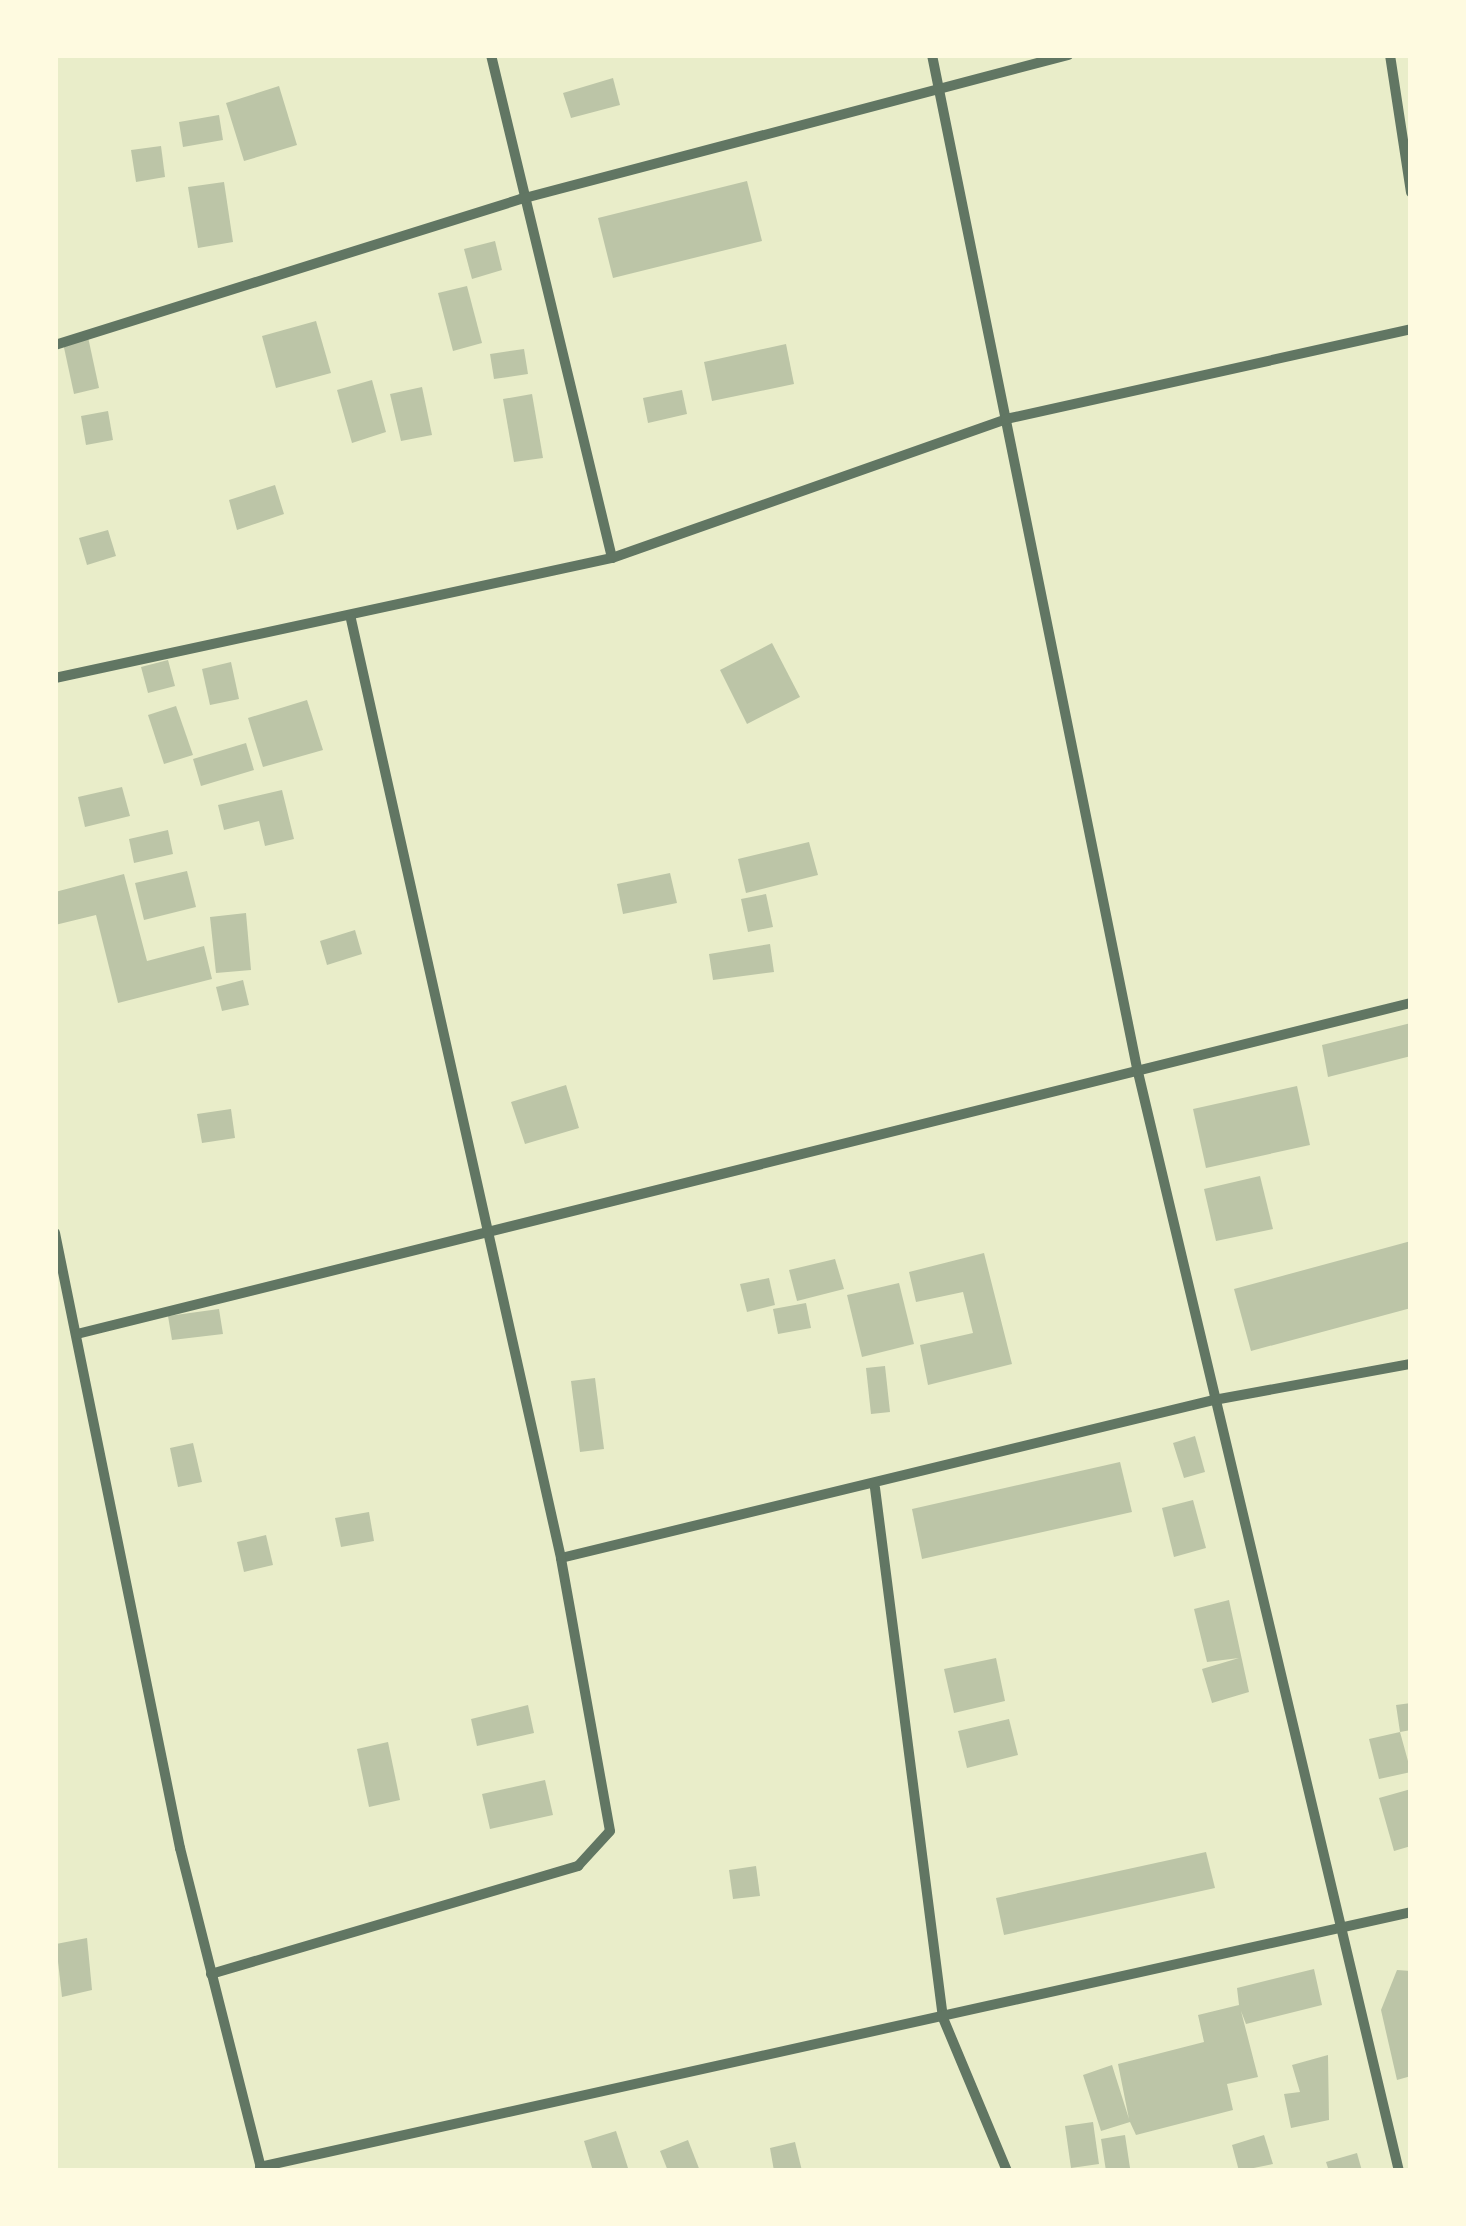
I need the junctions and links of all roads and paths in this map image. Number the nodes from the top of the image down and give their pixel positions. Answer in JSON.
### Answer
{"nodes":[{"id":1,"x":492,"y":55,"type":"edge"},
{"id":2,"x":932,"y":55,"type":"edge"},
{"id":3,"x":1068,"y":55,"type":"edge"},
{"id":4,"x":1390,"y":55,"type":"edge"},
{"id":5,"x":941,"y":90,"type":"junction"},
{"id":6,"x":1411,"y":192,"type":"edge"},
{"id":7,"x":521,"y":199,"type":"junction"},
{"id":8,"x":1411,"y":329,"type":"edge"},
{"id":9,"x":55,"y":345,"type":"edge"},
{"id":10,"x":1006,"y":419,"type":"junction"},
{"id":11,"x":612,"y":558,"type":"junction"},
{"id":12,"x":351,"y":619,"type":"junction"},
{"id":13,"x":55,"y":678,"type":"edge"},
{"id":14,"x":1411,"y":1002,"type":"edge"},
{"id":15,"x":1137,"y":1068,"type":"junction"},
{"id":16,"x":487,"y":1231,"type":"junction"},
{"id":17,"x":55,"y":1232,"type":"edge"},
{"id":18,"x":77,"y":1334,"type":"junction"},
{"id":19,"x":1411,"y":1364,"type":"edge"},
{"id":20,"x":1214,"y":1400,"type":"junction"},
{"id":21,"x":874,"y":1488,"type":"junction"},
{"id":22,"x":562,"y":1558,"type":"junction"},
{"id":23,"x":1411,"y":1912,"type":"edge"},
{"id":24,"x":1336,"y":1928,"type":"junction"},
{"id":25,"x":211,"y":1974,"type":"junction"},
{"id":26,"x":943,"y":2018,"type":"junction"},
{"id":27,"x":261,"y":2169,"type":"edge"},
{"id":28,"x":1006,"y":2171,"type":"edge"},
{"id":29,"x":1399,"y":2171,"type":"edge"}],
"edges":[{"from":1,"to":7,"type":"street"},
{"from":2,"to":5,"type":"street"},
{"from":3,"to":5,"type":"street"},
{"from":4,"to":6,"type":"street"},
{"from":5,"to":7,"type":"street"},
{"from":5,"to":10,"type":"street"},
{"from":7,"to":9,"type":"street"},
{"from":7,"to":11,"type":"street"},
{"from":8,"to":10,"type":"street"},
{"from":10,"to":11,"type":"street"},
{"from":10,"to":15,"type":"street"},
{"from":11,"to":12,"type":"street"},
{"from":12,"to":13,"type":"street"},
{"from":12,"to":16,"type":"street"},
{"from":14,"to":15,"type":"street"},
{"from":15,"to":16,"type":"street"},
{"from":15,"to":20,"type":"street"},
{"from":16,"to":18,"type":"street"},
{"from":16,"to":22,"type":"street"},
{"from":17,"to":18,"type":"street"},
{"from":18,"to":25,"type":"street"},
{"from":19,"to":20,"type":"street"},
{"from":20,"to":21,"type":"street"},
{"from":20,"to":24,"type":"street"},
{"from":21,"to":22,"type":"street"},
{"from":21,"to":26,"type":"street"},
{"from":22,"to":25,"type":"street"},
{"from":23,"to":24,"type":"street"},
{"from":24,"to":26,"type":"street"},
{"from":24,"to":29,"type":"street"},
{"from":25,"to":27,"type":"street"},
{"from":26,"to":27,"type":"street"},
{"from":26,"to":28,"type":"street"}]}
